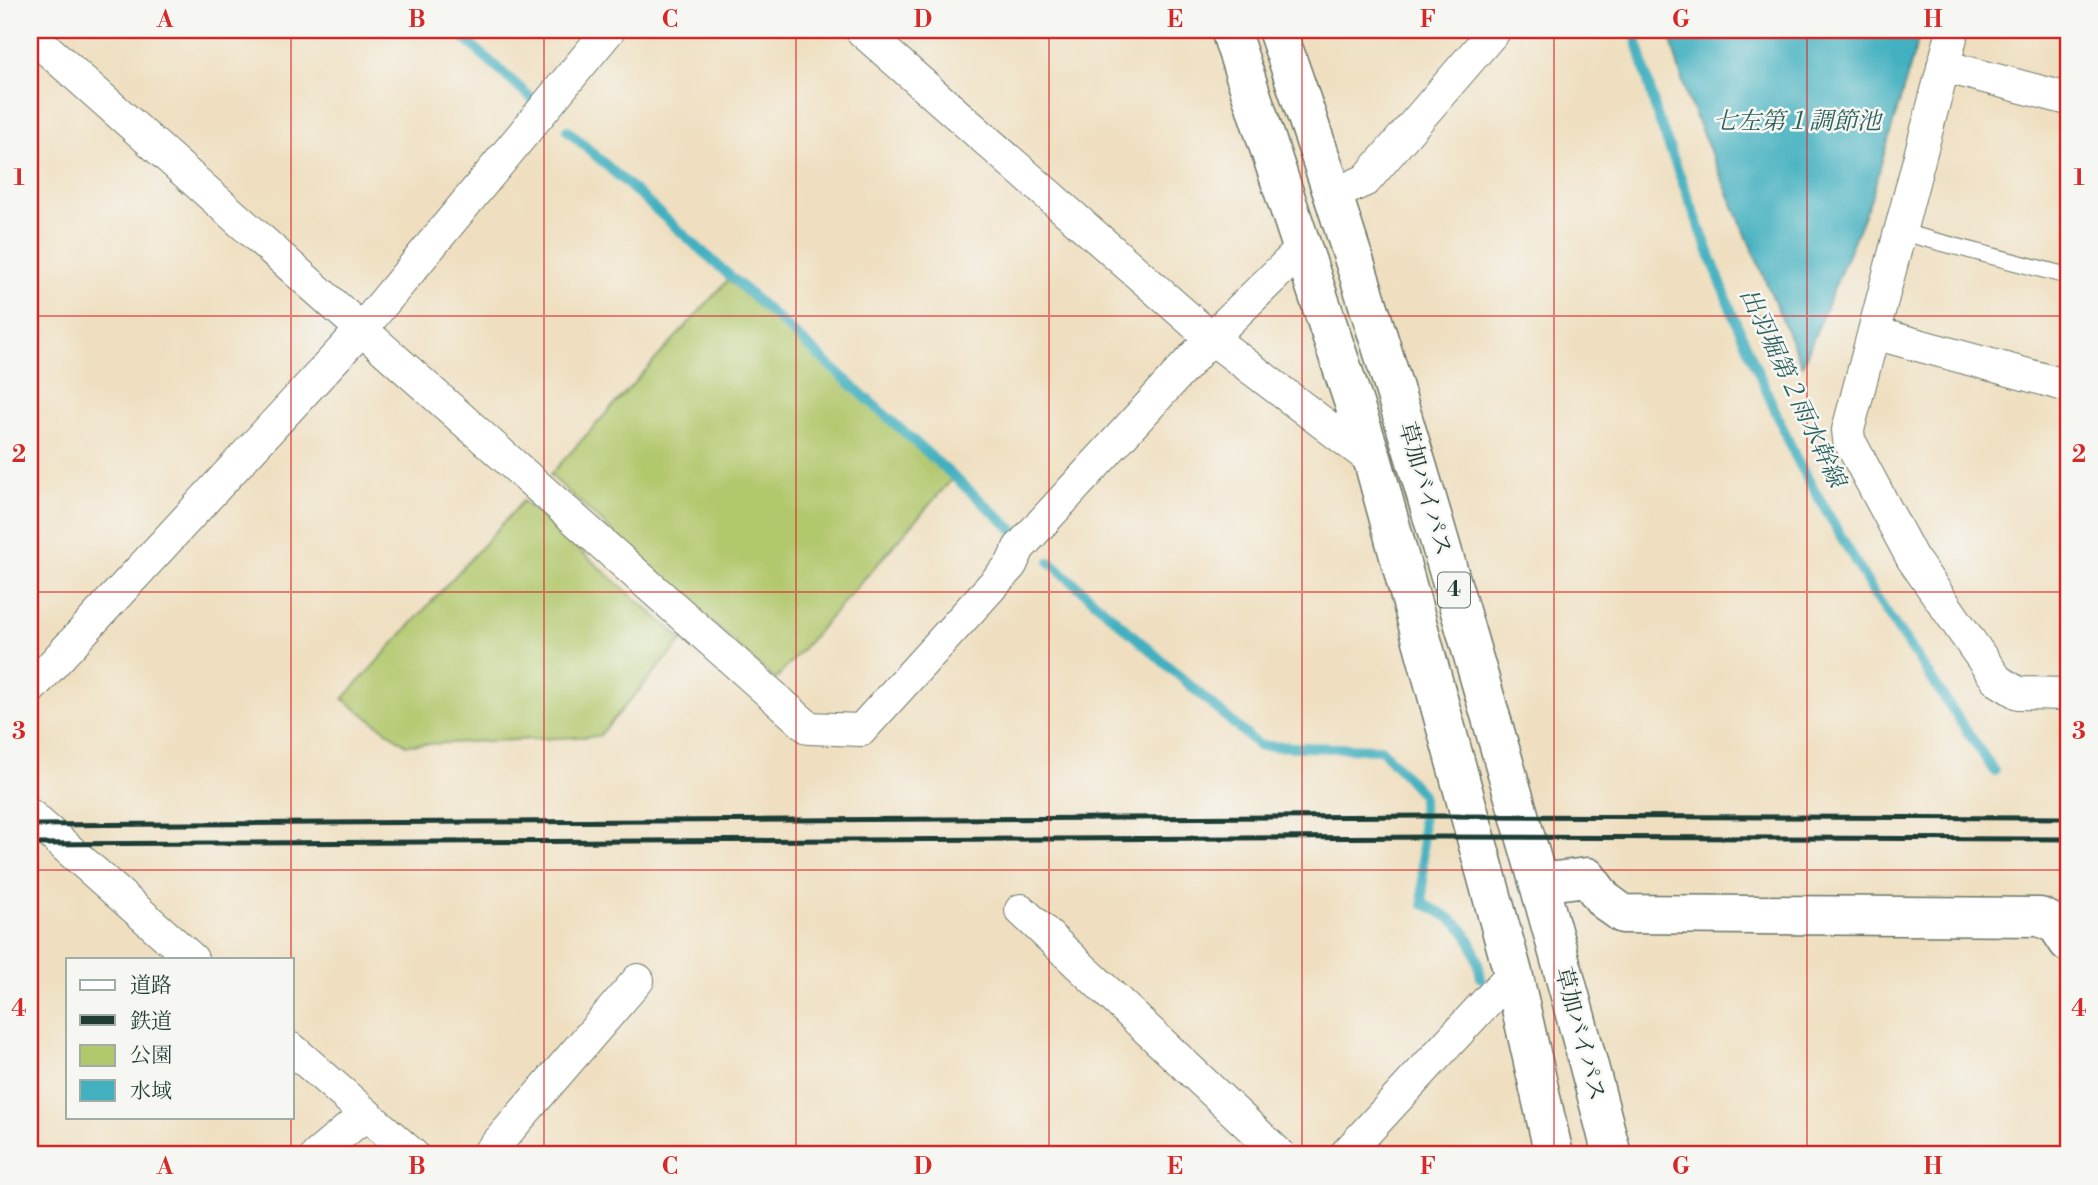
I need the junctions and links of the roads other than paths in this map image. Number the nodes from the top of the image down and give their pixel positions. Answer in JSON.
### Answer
{"nodes":[{"id":1,"x":609,"y":30,"type":"edge"},
{"id":2,"x":861,"y":30,"type":"edge"},
{"id":3,"x":1230,"y":30,"type":"edge"},
{"id":4,"x":1277,"y":30,"type":"edge"},
{"id":5,"x":1496,"y":30,"type":"edge"},
{"id":6,"x":1953,"y":30,"type":"edge"},
{"id":7,"x":30,"y":33,"type":"edge"},
{"id":8,"x":1943,"y":66,"type":"junction"},
{"id":9,"x":2068,"y":99,"type":"edge"},
{"id":10,"x":1335,"y":194,"type":"junction"},
{"id":11,"x":1901,"y":232,"type":"junction"},
{"id":12,"x":1304,"y":247,"type":"junction"},
{"id":13,"x":2068,"y":276,"type":"edge"},
{"id":14,"x":361,"y":330,"type":"junction"},
{"id":15,"x":1874,"y":333,"type":"junction"},
{"id":16,"x":1210,"y":338,"type":"junction"},
{"id":17,"x":2068,"y":386,"type":"edge"},
{"id":18,"x":1373,"y":461,"type":"junction"},
{"id":19,"x":30,"y":689,"type":"edge"},
{"id":20,"x":2068,"y":694,"type":"edge"},
{"id":21,"x":30,"y":815,"type":"edge"},
{"id":22,"x":1539,"y":883,"type":"junction"},
{"id":23,"x":1021,"y":910,"type":"dead end"},
{"id":24,"x":2068,"y":942,"type":"edge"},
{"id":25,"x":191,"y":958,"type":"edge"},
{"id":26,"x":1513,"y":972,"type":"junction"},
{"id":27,"x":638,"y":980,"type":"dead end"},
{"id":28,"x":294,"y":1051,"type":"edge"},
{"id":29,"x":366,"y":1114,"type":"junction"},
{"id":30,"x":317,"y":1155,"type":"edge"},
{"id":31,"x":413,"y":1155,"type":"edge"},
{"id":32,"x":486,"y":1155,"type":"edge"},
{"id":33,"x":1280,"y":1155,"type":"edge"},
{"id":34,"x":1345,"y":1155,"type":"edge"},
{"id":35,"x":1554,"y":1155,"type":"edge"},
{"id":36,"x":1612,"y":1155,"type":"edge"}],
"edges":[{"from":1,"to":14,"type":"street"},
{"from":2,"to":16,"type":"street"},
{"from":3,"to":12,"type":"main road","name":"草加バイパス","number":"4"},
{"from":4,"to":10,"type":"main road","name":"草加バイパス","number":"4"},
{"from":5,"to":10,"type":"street"},
{"from":6,"to":8,"type":"street"},
{"from":7,"to":14,"type":"street"},
{"from":8,"to":9,"type":"street"},
{"from":8,"to":11,"type":"street"},
{"from":10,"to":22,"type":"main road","name":"草加バイパス","number":"4"},
{"from":11,"to":13,"type":"lane"},
{"from":11,"to":15,"type":"street"},
{"from":12,"to":16,"type":"street"},
{"from":12,"to":18,"type":"main road","name":"草加バイパス","number":"4"},
{"from":14,"to":16,"type":"street"},
{"from":14,"to":19,"type":"street"},
{"from":15,"to":17,"type":"street"},
{"from":15,"to":20,"type":"street"},
{"from":16,"to":18,"type":"street"},
{"from":18,"to":26,"type":"main road","name":"草加バイパス","number":"4"},
{"from":21,"to":25,"type":"street"},
{"from":22,"to":24,"type":"main road"},
{"from":22,"to":36,"type":"main road","name":"草加バイパス","number":"4"},
{"from":23,"to":33,"type":"street"},
{"from":26,"to":34,"type":"street"},
{"from":26,"to":35,"type":"main road","name":"草加バイパス","number":"4"},
{"from":27,"to":32,"type":"street"},
{"from":28,"to":29,"type":"street"},
{"from":29,"to":30,"type":"street"},
{"from":29,"to":31,"type":"street"}]}
